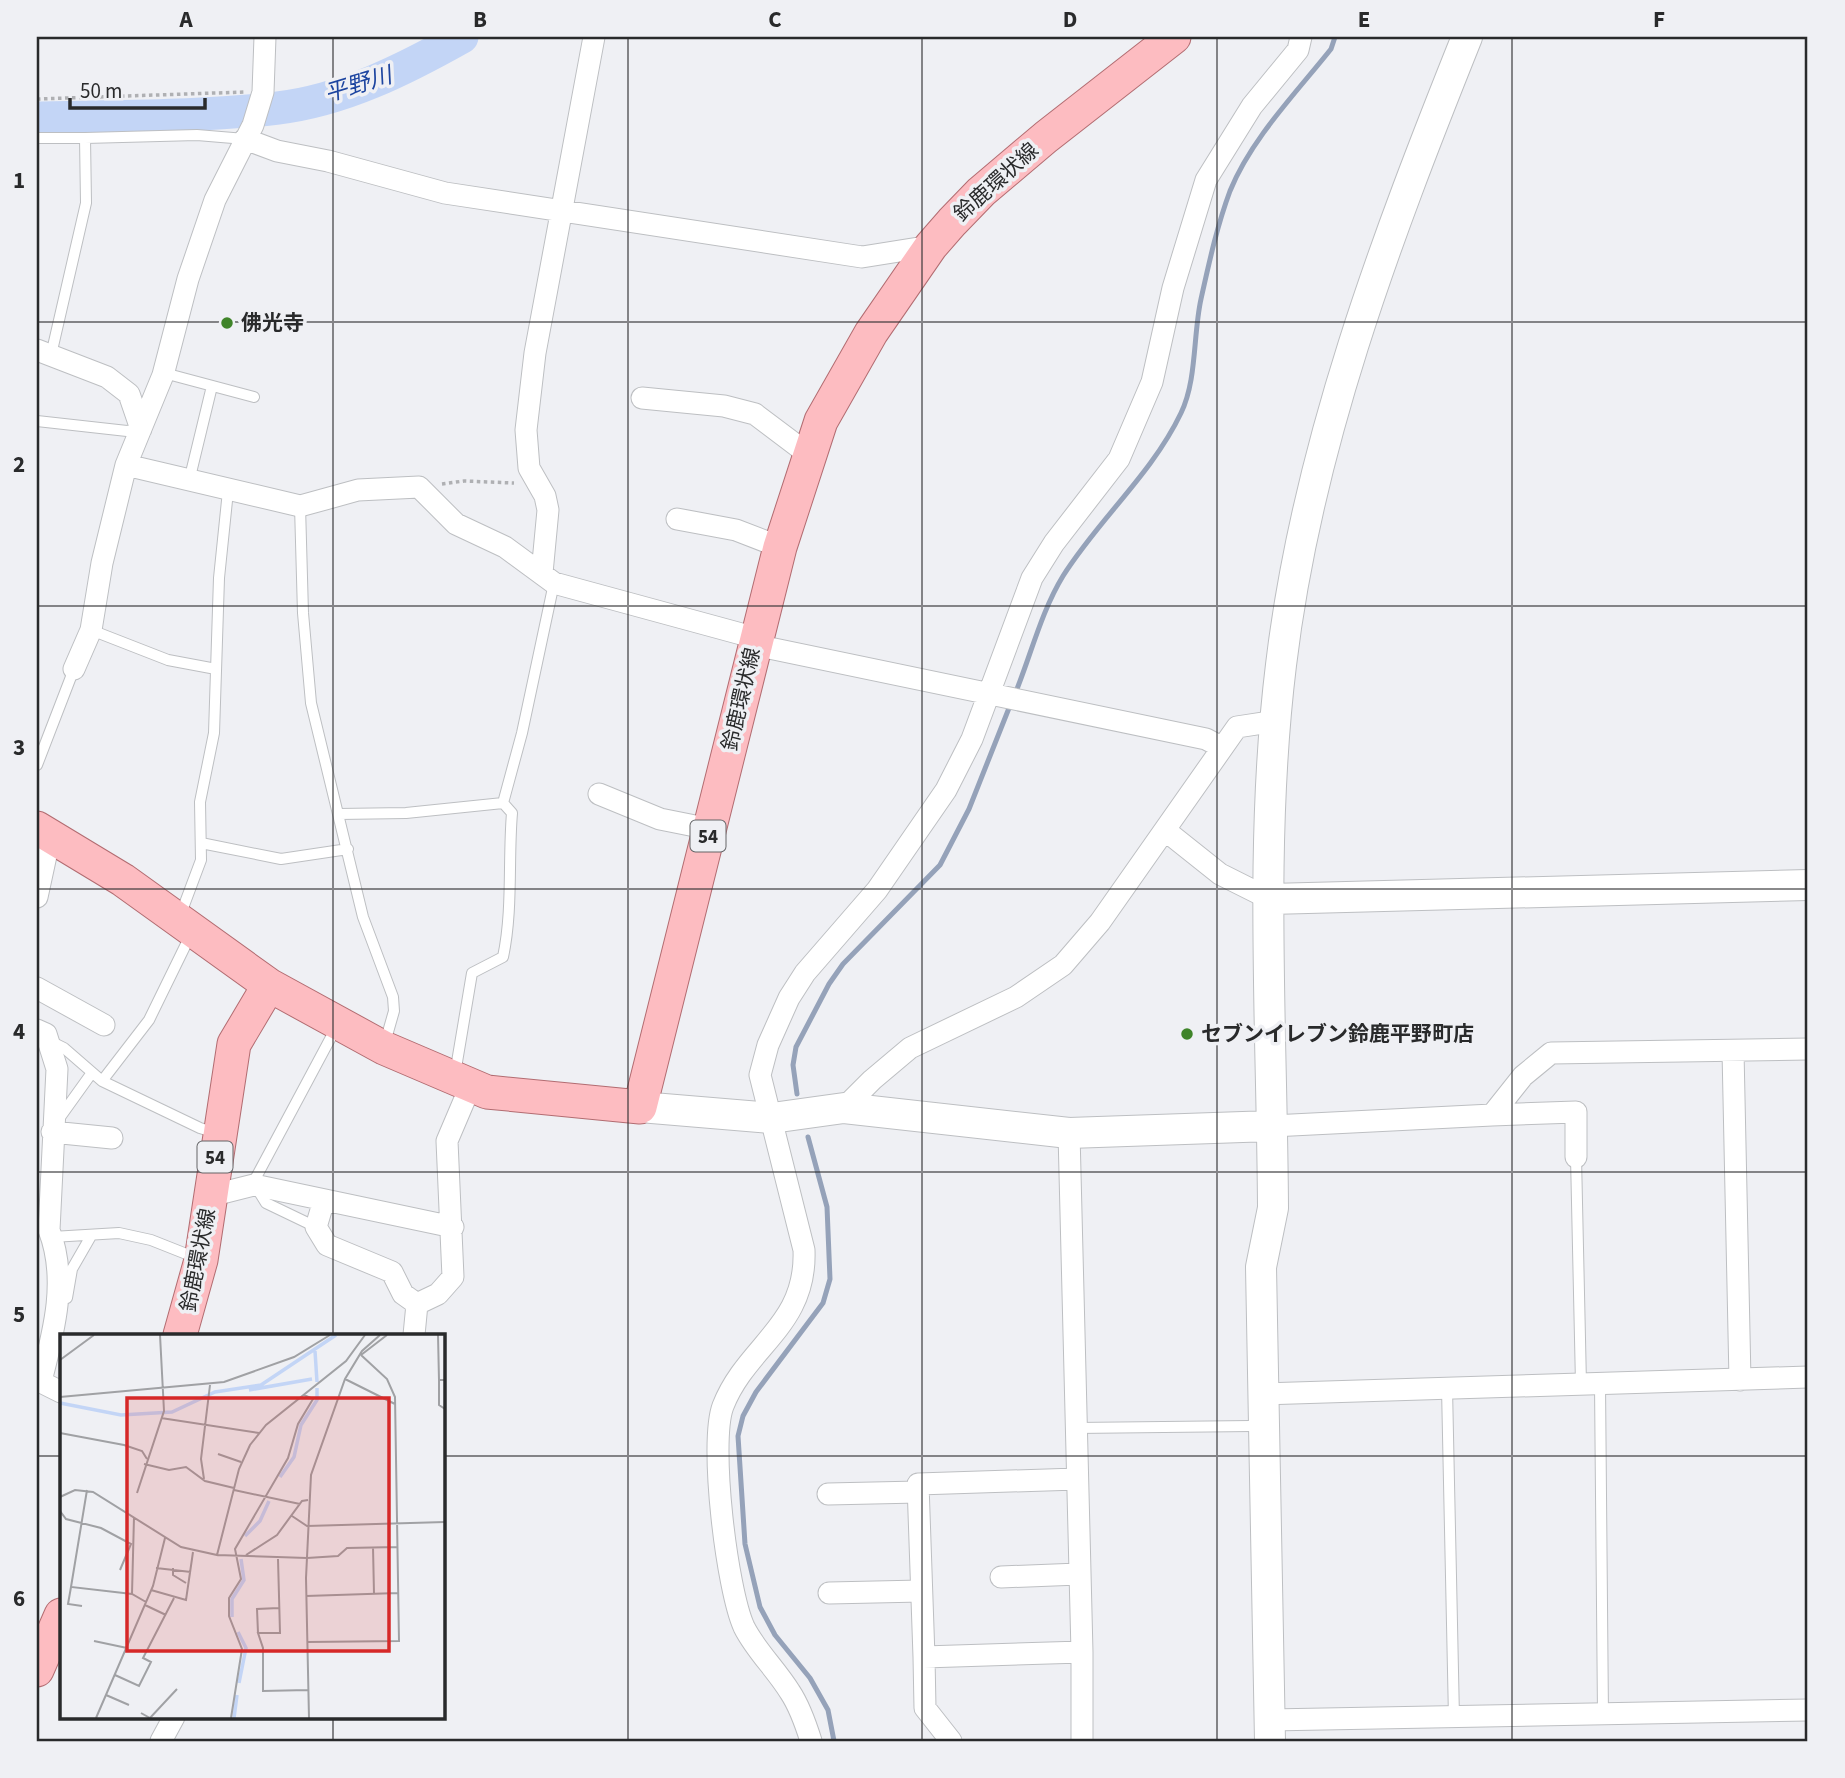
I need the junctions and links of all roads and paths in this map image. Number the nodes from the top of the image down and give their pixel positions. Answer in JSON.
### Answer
{"nodes":[{"id":1,"x":265,"y":37,"type":"edge"},
{"id":2,"x":594,"y":37,"type":"edge"},
{"id":3,"x":1174,"y":37,"type":"edge"},
{"id":4,"x":1301,"y":37,"type":"edge"},
{"id":5,"x":1467,"y":37,"type":"edge"},
{"id":6,"x":263,"y":92,"type":"junction"},
{"id":7,"x":37,"y":99,"type":"edge"},
{"id":8,"x":249,"y":132,"type":"junction"},
{"id":9,"x":37,"y":138,"type":"edge"},
{"id":10,"x":85,"y":138,"type":"junction"},
{"id":11,"x":561,"y":211,"type":"junction"},
{"id":12,"x":931,"y":246,"type":"junction"},
{"id":13,"x":44,"y":353,"type":"edge"},
{"id":14,"x":164,"y":373,"type":"junction"},
{"id":15,"x":212,"y":386,"type":"junction"},
{"id":16,"x":254,"y":397,"type":"dead end"},
{"id":17,"x":642,"y":398,"type":"dead end"},
{"id":18,"x":37,"y":421,"type":"edge"},
{"id":19,"x":141,"y":429,"type":"junction"},
{"id":20,"x":808,"y":454,"type":"junction"},
{"id":21,"x":126,"y":465,"type":"junction"},
{"id":22,"x":189,"y":481,"type":"junction"},
{"id":23,"x":535,"y":483,"type":"junction"},
{"id":24,"x":419,"y":487,"type":"junction"},
{"id":25,"x":228,"y":491,"type":"junction"},
{"id":26,"x":300,"y":506,"type":"junction"},
{"id":27,"x":677,"y":519,"type":"dead end"},
{"id":28,"x":780,"y":547,"type":"junction"},
{"id":29,"x":548,"y":578,"type":"junction"},
{"id":30,"x":91,"y":630,"type":"junction"},
{"id":31,"x":755,"y":641,"type":"junction"},
{"id":32,"x":74,"y":669,"type":"joint"},
{"id":33,"x":216,"y":669,"type":"junction"},
{"id":34,"x":993,"y":696,"type":"junction"},
{"id":35,"x":1276,"y":721,"type":"junction"},
{"id":36,"x":1221,"y":747,"type":"junction"},
{"id":37,"x":37,"y":765,"type":"edge"},
{"id":38,"x":599,"y":794,"type":"dead end"},
{"id":39,"x":503,"y":803,"type":"junction"},
{"id":40,"x":339,"y":814,"type":"junction"},
{"id":41,"x":710,"y":829,"type":"junction"},
{"id":42,"x":1166,"y":831,"type":"junction"},
{"id":43,"x":44,"y":832,"type":"edge"},
{"id":44,"x":201,"y":843,"type":"junction"},
{"id":45,"x":348,"y":849,"type":"junction"},
{"id":46,"x":1808,"y":885,"type":"edge"},
{"id":47,"x":37,"y":897,"type":"edge"},
{"id":48,"x":1270,"y":899,"type":"junction"},
{"id":49,"x":186,"y":925,"type":"junction"},
{"id":50,"x":269,"y":985,"type":"junction"},
{"id":51,"x":37,"y":988,"type":"edge"},
{"id":52,"x":338,"y":1024,"type":"junction"},
{"id":53,"x":104,"y":1025,"type":"dead end"},
{"id":54,"x":44,"y":1035,"type":"edge"},
{"id":55,"x":384,"y":1048,"type":"junction"},
{"id":56,"x":1808,"y":1049,"type":"edge"},
{"id":57,"x":1733,"y":1051,"type":"junction"},
{"id":58,"x":92,"y":1074,"type":"junction"},
{"id":59,"x":102,"y":1081,"type":"junction"},
{"id":60,"x":459,"y":1081,"type":"junction"},
{"id":61,"x":640,"y":1107,"type":"junction"},
{"id":62,"x":844,"y":1108,"type":"junction"},
{"id":63,"x":1492,"y":1115,"type":"junction"},
{"id":64,"x":772,"y":1118,"type":"junction"},
{"id":65,"x":1272,"y":1126,"type":"junction"},
{"id":66,"x":52,"y":1130,"type":"junction"},
{"id":67,"x":219,"y":1133,"type":"junction"},
{"id":68,"x":1069,"y":1133,"type":"junction"},
{"id":69,"x":112,"y":1138,"type":"dead end"},
{"id":70,"x":1576,"y":1157,"type":"joint"},
{"id":71,"x":253,"y":1185,"type":"junction"},
{"id":72,"x":211,"y":1196,"type":"junction"},
{"id":73,"x":324,"y":1200,"type":"junction"},
{"id":74,"x":316,"y":1227,"type":"junction"},
{"id":75,"x":453,"y":1227,"type":"junction"},
{"id":76,"x":91,"y":1236,"type":"junction"},
{"id":77,"x":52,"y":1237,"type":"junction"},
{"id":78,"x":201,"y":1260,"type":"junction"},
{"id":79,"x":417,"y":1304,"type":"junction"},
{"id":80,"x":55,"y":1329,"type":"junction"},
{"id":81,"x":180,"y":1334,"type":"edge"},
{"id":82,"x":414,"y":1334,"type":"edge"},
{"id":83,"x":1808,"y":1377,"type":"edge"},
{"id":84,"x":1740,"y":1380,"type":"junction"},
{"id":85,"x":38,"y":1383,"type":"edge"},
{"id":86,"x":1590,"y":1384,"type":"junction"},
{"id":87,"x":1447,"y":1388,"type":"junction"},
{"id":88,"x":60,"y":1392,"type":"edge"},
{"id":89,"x":1264,"y":1394,"type":"junction"},
{"id":90,"x":1251,"y":1426,"type":"dead end"},
{"id":91,"x":1076,"y":1428,"type":"junction"},
{"id":92,"x":1077,"y":1479,"type":"junction"},
{"id":93,"x":918,"y":1492,"type":"junction"},
{"id":94,"x":828,"y":1494,"type":"dead end"},
{"id":95,"x":1079,"y":1574,"type":"junction"},
{"id":96,"x":1001,"y":1577,"type":"dead end"},
{"id":97,"x":921,"y":1591,"type":"junction"},
{"id":98,"x":829,"y":1593,"type":"dead end"},
{"id":99,"x":60,"y":1617,"type":"edge"},
{"id":100,"x":1082,"y":1652,"type":"junction"},
{"id":101,"x":924,"y":1657,"type":"junction"},
{"id":102,"x":37,"y":1670,"type":"edge"},
{"id":103,"x":1808,"y":1710,"type":"edge"},
{"id":104,"x":1603,"y":1715,"type":"junction"},
{"id":105,"x":173,"y":1718,"type":"edge"},
{"id":106,"x":1454,"y":1719,"type":"junction"},
{"id":107,"x":1269,"y":1731,"type":"edge"},
{"id":108,"x":161,"y":1741,"type":"edge"},
{"id":109,"x":811,"y":1741,"type":"edge"},
{"id":110,"x":951,"y":1741,"type":"edge"},
{"id":111,"x":1082,"y":1741,"type":"edge"}],
"edges":[{"from":1,"to":6,"type":"street"},
{"from":2,"to":11,"type":"street"},
{"from":3,"to":12,"type":"main road","name":"鈴鹿環状線","number":"54"},
{"from":4,"to":34,"type":"street"},
{"from":5,"to":35,"type":"street"},
{"from":6,"to":7,"type":"path"},
{"from":6,"to":8,"type":"street"},
{"from":8,"to":10,"type":"lane"},
{"from":8,"to":11,"type":"street"},
{"from":8,"to":14,"type":"street"},
{"from":9,"to":10,"type":"lane"},
{"from":10,"to":13,"type":"lane"},
{"from":11,"to":12,"type":"street"},
{"from":11,"to":23,"type":"street"},
{"from":12,"to":20,"type":"main road","name":"鈴鹿環状線","number":"54"},
{"from":13,"to":19,"type":"street"},
{"from":14,"to":15,"type":"lane"},
{"from":14,"to":19,"type":"street"},
{"from":15,"to":16,"type":"lane"},
{"from":15,"to":22,"type":"lane"},
{"from":17,"to":20,"type":"street"},
{"from":18,"to":19,"type":"lane"},
{"from":19,"to":21,"type":"street"},
{"from":20,"to":28,"type":"main road","name":"鈴鹿環状線","number":"54"},
{"from":21,"to":22,"type":"street"},
{"from":21,"to":30,"type":"street"},
{"from":22,"to":25,"type":"street"},
{"from":23,"to":24,"type":"path"},
{"from":23,"to":29,"type":"street"},
{"from":24,"to":26,"type":"street"},
{"from":24,"to":29,"type":"street"},
{"from":25,"to":26,"type":"street"},
{"from":25,"to":33,"type":"lane"},
{"from":26,"to":40,"type":"lane"},
{"from":27,"to":28,"type":"street"},
{"from":28,"to":31,"type":"main road","name":"鈴鹿環状線","number":"54"},
{"from":29,"to":31,"type":"street"},
{"from":29,"to":39,"type":"lane"},
{"from":30,"to":32,"type":"street"},
{"from":30,"to":33,"type":"lane"},
{"from":31,"to":34,"type":"street"},
{"from":31,"to":41,"type":"main road","name":"鈴鹿環状線","number":"54"},
{"from":32,"to":37,"type":"lane"},
{"from":33,"to":44,"type":"lane"},
{"from":34,"to":36,"type":"street"},
{"from":34,"to":64,"type":"street"},
{"from":35,"to":36,"type":"street"},
{"from":35,"to":48,"type":"street"},
{"from":36,"to":42,"type":"street"},
{"from":38,"to":41,"type":"street"},
{"from":39,"to":40,"type":"lane"},
{"from":39,"to":60,"type":"lane"},
{"from":40,"to":45,"type":"lane"},
{"from":41,"to":61,"type":"main road","name":"鈴鹿環状線","number":"54"},
{"from":42,"to":48,"type":"street"},
{"from":42,"to":62,"type":"street"},
{"from":43,"to":47,"type":"street"},
{"from":43,"to":49,"type":"main road"},
{"from":44,"to":45,"type":"lane"},
{"from":44,"to":49,"type":"lane"},
{"from":45,"to":55,"type":"lane"},
{"from":46,"to":48,"type":"street"},
{"from":48,"to":65,"type":"street"},
{"from":49,"to":50,"type":"main road"},
{"from":49,"to":59,"type":"lane"},
{"from":50,"to":52,"type":"main road"},
{"from":50,"to":67,"type":"main road","name":"鈴鹿環状線","number":"54"},
{"from":51,"to":53,"type":"street"},
{"from":52,"to":55,"type":"main road"},
{"from":52,"to":71,"type":"lane"},
{"from":54,"to":58,"type":"lane"},
{"from":54,"to":66,"type":"street"},
{"from":55,"to":60,"type":"main road"},
{"from":56,"to":57,"type":"street"},
{"from":57,"to":63,"type":"street"},
{"from":57,"to":84,"type":"street"},
{"from":58,"to":59,"type":"lane"},
{"from":58,"to":66,"type":"lane"},
{"from":59,"to":67,"type":"lane"},
{"from":60,"to":61,"type":"main road"},
{"from":60,"to":75,"type":"street"},
{"from":61,"to":64,"type":"street"},
{"from":62,"to":64,"type":"street"},
{"from":62,"to":68,"type":"street"},
{"from":63,"to":65,"type":"street"},
{"from":63,"to":70,"type":"street"},
{"from":64,"to":109,"type":"street"},
{"from":65,"to":68,"type":"street"},
{"from":65,"to":89,"type":"street"},
{"from":66,"to":69,"type":"street"},
{"from":66,"to":77,"type":"street"},
{"from":67,"to":72,"type":"main road","name":"鈴鹿環状線","number":"54"},
{"from":68,"to":91,"type":"street"},
{"from":70,"to":86,"type":"lane"},
{"from":71,"to":72,"type":"street"},
{"from":71,"to":73,"type":"street"},
{"from":71,"to":74,"type":"lane"},
{"from":72,"to":78,"type":"main road","name":"鈴鹿環状線","number":"54"},
{"from":73,"to":74,"type":"street"},
{"from":73,"to":75,"type":"street"},
{"from":74,"to":79,"type":"street"},
{"from":75,"to":79,"type":"street"},
{"from":76,"to":77,"type":"lane"},
{"from":76,"to":78,"type":"lane"},
{"from":76,"to":80,"type":"lane"},
{"from":77,"to":80,"type":"street"},
{"from":78,"to":81,"type":"main road","name":"鈴鹿環状線","number":"54"},
{"from":79,"to":82,"type":"street"},
{"from":80,"to":85,"type":"street"},
{"from":83,"to":84,"type":"street"},
{"from":84,"to":86,"type":"street"},
{"from":85,"to":88,"type":"street"},
{"from":86,"to":87,"type":"street"},
{"from":86,"to":104,"type":"lane"},
{"from":87,"to":89,"type":"street"},
{"from":87,"to":106,"type":"lane"},
{"from":89,"to":107,"type":"street"},
{"from":90,"to":91,"type":"lane"},
{"from":91,"to":92,"type":"street"},
{"from":92,"to":93,"type":"street"},
{"from":92,"to":95,"type":"street"},
{"from":93,"to":94,"type":"street"},
{"from":93,"to":97,"type":"street"},
{"from":95,"to":96,"type":"street"},
{"from":95,"to":100,"type":"street"},
{"from":97,"to":98,"type":"street"},
{"from":97,"to":101,"type":"street"},
{"from":99,"to":102,"type":"main road"},
{"from":100,"to":101,"type":"street"},
{"from":100,"to":111,"type":"street"},
{"from":101,"to":110,"type":"street"},
{"from":103,"to":104,"type":"street"},
{"from":104,"to":106,"type":"street"},
{"from":105,"to":108,"type":"street"},
{"from":106,"to":107,"type":"street"}]}
